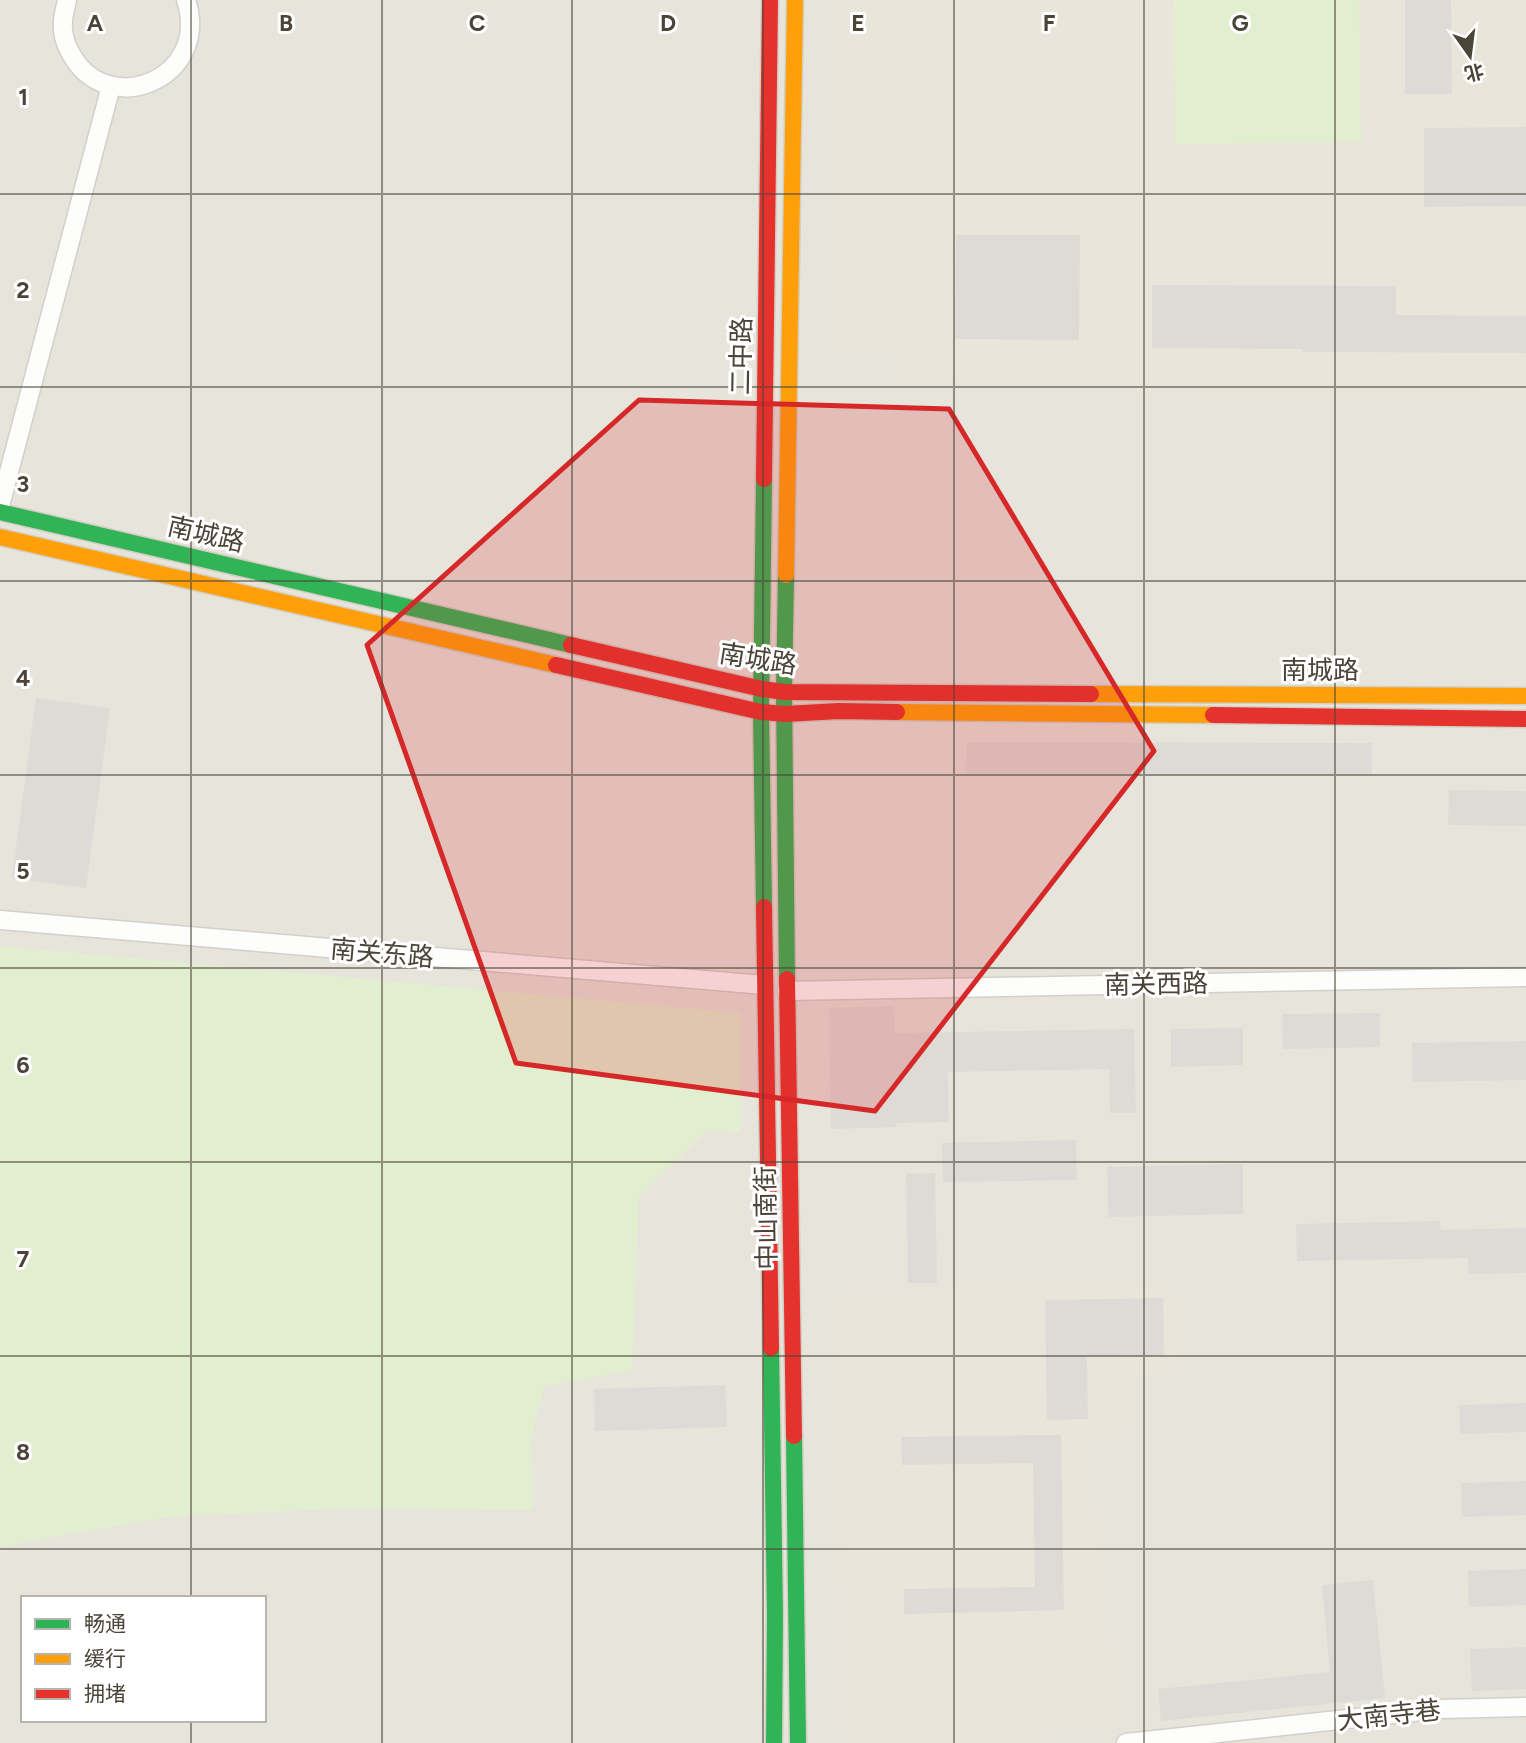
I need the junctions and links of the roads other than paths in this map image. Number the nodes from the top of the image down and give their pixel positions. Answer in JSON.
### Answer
{"nodes":[{"id":1,"x":67,"y":0,"type":"edge"},
{"id":2,"x":186,"y":0,"type":"edge"},
{"id":3,"x":770,"y":0,"type":"edge"},
{"id":4,"x":795,"y":0,"type":"edge"},
{"id":5,"x":111,"y":86,"type":"junction"},
{"id":6,"x":0,"y":506,"type":"edge"},
{"id":7,"x":0,"y":512,"type":"edge"},
{"id":8,"x":0,"y":537,"type":"edge"},
{"id":9,"x":762,"y":689,"type":"junction"},
{"id":10,"x":784,"y":692,"type":"junction"},
{"id":11,"x":1526,"y":696,"type":"edge"},
{"id":12,"x":761,"y":712,"type":"junction"},
{"id":13,"x":785,"y":714,"type":"junction"},
{"id":14,"x":1526,"y":719,"type":"edge"},
{"id":15,"x":0,"y":920,"type":"edge"},
{"id":16,"x":1526,"y":977,"type":"edge"},
{"id":17,"x":765,"y":985,"type":"junction"},
{"id":18,"x":787,"y":991,"type":"junction"},
{"id":19,"x":1526,"y":1707,"type":"edge"},
{"id":20,"x":774,"y":1743,"type":"edge"},
{"id":21,"x":798,"y":1743,"type":"edge"},
{"id":22,"x":1126,"y":1743,"type":"edge"}],
"edges":[{"from":1,"to":5,"type":"street"},
{"from":2,"to":5,"type":"street"},
{"from":3,"to":9,"type":"main road","name":"二中路"},
{"from":4,"to":10,"type":"main road","name":"二中路"},
{"from":5,"to":6,"type":"street"},
{"from":7,"to":9,"type":"main road","name":"南城路"},
{"from":8,"to":12,"type":"main road","name":"南城路"},
{"from":9,"to":10,"type":"main road","name":"南城路"},
{"from":9,"to":12,"type":"main road","name":"二中路"},
{"from":10,"to":11,"type":"main road","name":"南城路"},
{"from":10,"to":13,"type":"main road","name":"中山南街"},
{"from":12,"to":13,"type":"main road","name":"南城路"},
{"from":12,"to":17,"type":"main road","name":"中山南街"},
{"from":13,"to":14,"type":"main road","name":"南城路"},
{"from":13,"to":18,"type":"main road","name":"中山南街"},
{"from":15,"to":17,"type":"street","name":"南关东路"},
{"from":16,"to":18,"type":"street","name":"南关西路"},
{"from":17,"to":20,"type":"main road","name":"中山南街"},
{"from":18,"to":21,"type":"main road","name":"中山南街"},
{"from":19,"to":22,"type":"street","name":"大南寺巷"}]}
